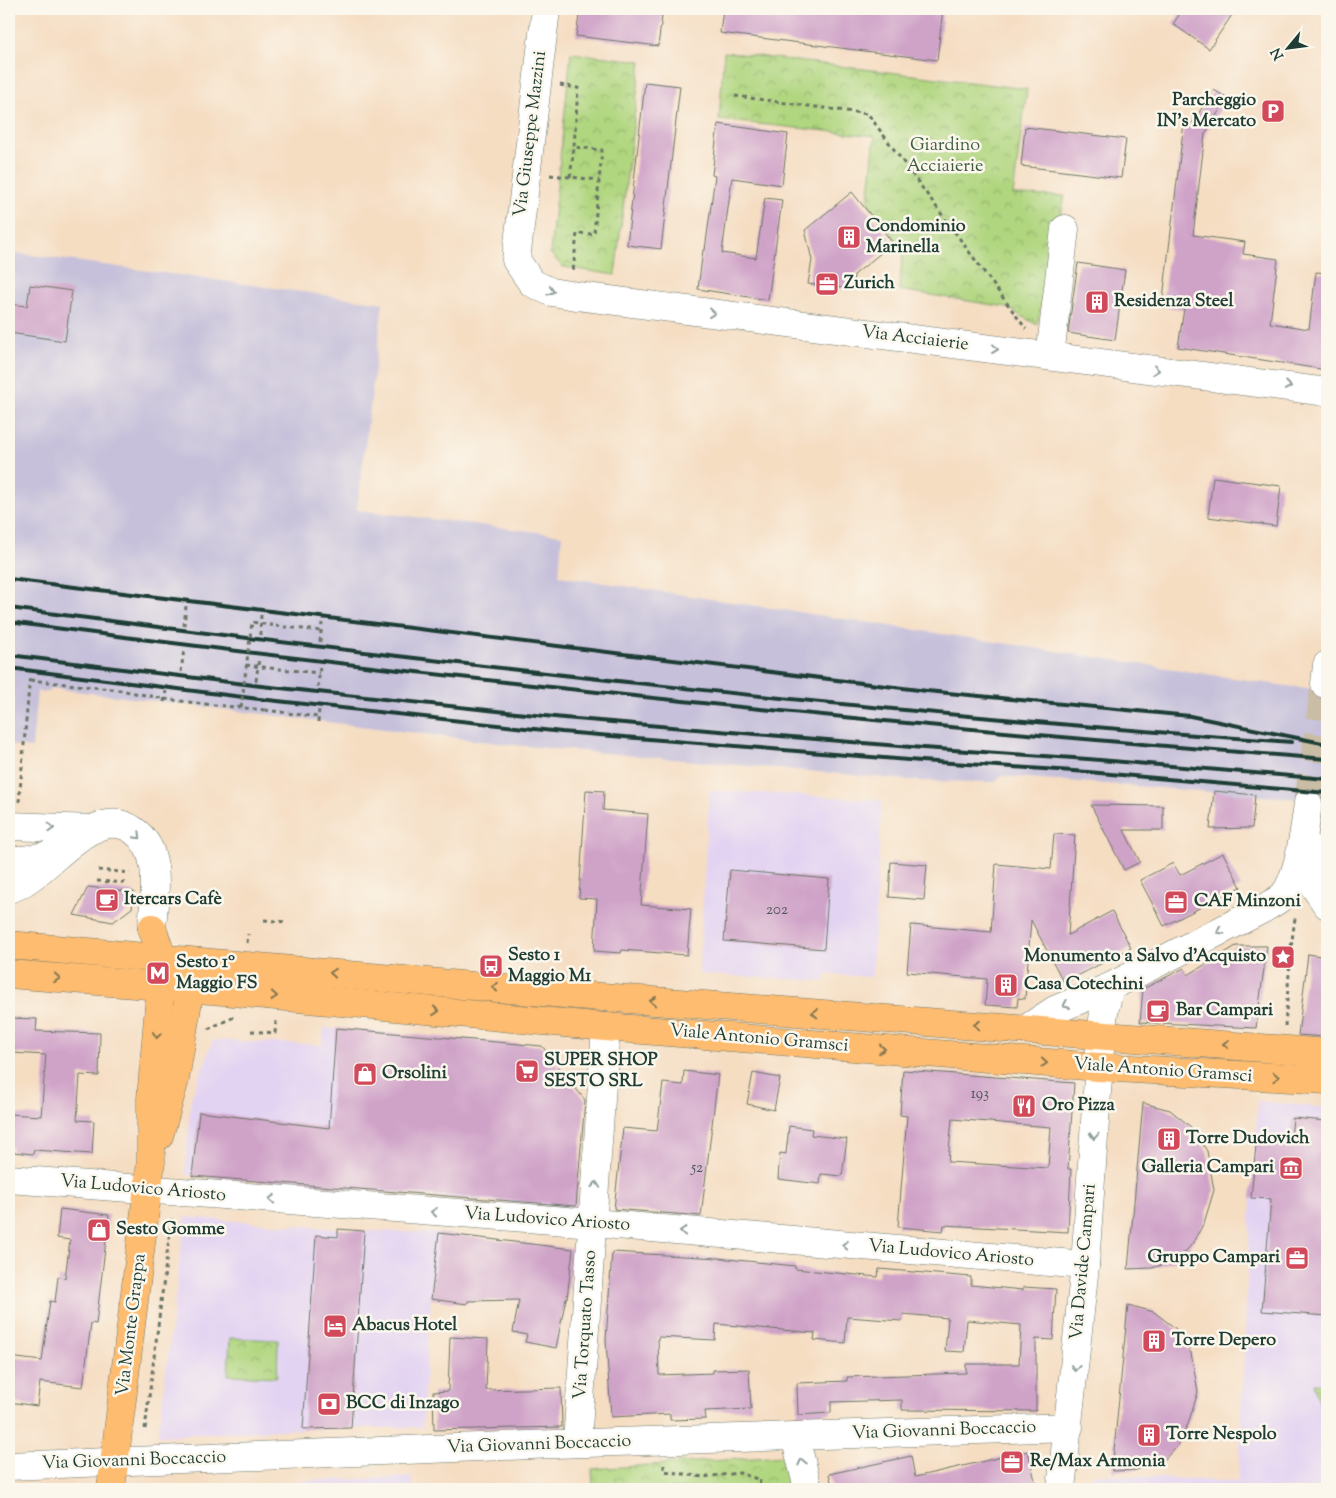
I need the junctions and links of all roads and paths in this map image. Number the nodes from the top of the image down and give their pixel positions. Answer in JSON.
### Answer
{"nodes":[{"id":1,"x":546,"y":9,"type":"edge"},
{"id":2,"x":537,"y":81,"type":"junction"},
{"id":3,"x":735,"y":96,"type":"dead end"},
{"id":4,"x":574,"y":147,"type":"junction"},
{"id":5,"x":527,"y":172,"type":"junction"},
{"id":6,"x":570,"y":177,"type":"junction"},
{"id":7,"x":599,"y":180,"type":"junction"},
{"id":8,"x":1065,"y":229,"type":"dead end"},
{"id":9,"x":516,"y":260,"type":"joint"},
{"id":10,"x":570,"y":294,"type":"junction"},
{"id":11,"x":1029,"y":334,"type":"dead end"},
{"id":12,"x":1050,"y":356,"type":"junction"},
{"id":13,"x":1327,"y":392,"type":"edge"},
{"id":14,"x":186,"y":606,"type":"dead end"},
{"id":15,"x":261,"y":615,"type":"dead end"},
{"id":16,"x":322,"y":623,"type":"dead end"},
{"id":17,"x":184,"y":626,"type":"dead end"},
{"id":18,"x":321,"y":631,"type":"junction"},
{"id":19,"x":260,"y":635,"type":"dead end"},
{"id":20,"x":320,"y":642,"type":"dead end"},
{"id":21,"x":184,"y":649,"type":"dead end"},
{"id":22,"x":259,"y":658,"type":"dead end"},
{"id":23,"x":246,"y":665,"type":"junction"},
{"id":24,"x":320,"y":665,"type":"dead end"},
{"id":25,"x":181,"y":672,"type":"dead end"},
{"id":26,"x":319,"y":673,"type":"junction"},
{"id":27,"x":30,"y":675,"type":"dead end"},
{"id":28,"x":30,"y":680,"type":"junction"},
{"id":29,"x":256,"y":681,"type":"dead end"},
{"id":30,"x":318,"y":687,"type":"dead end"},
{"id":31,"x":166,"y":691,"type":"dead end"},
{"id":32,"x":165,"y":701,"type":"junction"},
{"id":33,"x":241,"y":708,"type":"junction"},
{"id":34,"x":319,"y":710,"type":"dead end"},
{"id":35,"x":14,"y":814,"type":"edge"},
{"id":36,"x":94,"y":829,"type":"junction"},
{"id":37,"x":68,"y":848,"type":"junction"},
{"id":38,"x":9,"y":860,"type":"edge"},
{"id":39,"x":98,"y":870,"type":"dead end"},
{"id":40,"x":130,"y":874,"type":"dead end"},
{"id":41,"x":97,"y":881,"type":"dead end"},
{"id":42,"x":129,"y":883,"type":"dead end"},
{"id":43,"x":9,"y":889,"type":"edge"},
{"id":44,"x":1298,"y":901,"type":"junction"},
{"id":45,"x":1327,"y":907,"type":"edge"},
{"id":46,"x":1263,"y":909,"type":"junction"},
{"id":47,"x":264,"y":920,"type":"dead end"},
{"id":48,"x":286,"y":922,"type":"dead end"},
{"id":49,"x":152,"y":928,"type":"junction"},
{"id":50,"x":9,"y":945,"type":"edge"},
{"id":51,"x":124,"y":955,"type":"junction"},
{"id":52,"x":163,"y":959,"type":"junction"},
{"id":53,"x":195,"y":961,"type":"junction"},
{"id":54,"x":9,"y":974,"type":"edge"},
{"id":55,"x":161,"y":986,"type":"junction"},
{"id":56,"x":1110,"y":987,"type":"junction"},
{"id":57,"x":191,"y":989,"type":"junction"},
{"id":58,"x":238,"y":1013,"type":"dead end"},
{"id":59,"x":268,"y":1020,"type":"dead end"},
{"id":60,"x":606,"y":1027,"type":"junction"},
{"id":61,"x":1026,"y":1029,"type":"junction"},
{"id":62,"x":252,"y":1031,"type":"dead end"},
{"id":63,"x":205,"y":1032,"type":"dead end"},
{"id":64,"x":1101,"y":1035,"type":"junction"},
{"id":65,"x":1283,"y":1049,"type":"junction"},
{"id":66,"x":1327,"y":1053,"type":"edge"},
{"id":67,"x":1098,"y":1067,"type":"junction"},
{"id":68,"x":1327,"y":1080,"type":"edge"},
{"id":69,"x":151,"y":1162,"type":"junction"},
{"id":70,"x":9,"y":1179,"type":"edge"},
{"id":71,"x":148,"y":1189,"type":"junction"},
{"id":72,"x":175,"y":1192,"type":"junction"},
{"id":73,"x":593,"y":1224,"type":"junction"},
{"id":74,"x":1085,"y":1265,"type":"junction"},
{"id":75,"x":1069,"y":1427,"type":"junction"},
{"id":76,"x":795,"y":1436,"type":"junction"},
{"id":77,"x":660,"y":1440,"type":"junction"},
{"id":78,"x":577,"y":1443,"type":"junction"},
{"id":79,"x":128,"y":1462,"type":"junction"},
{"id":80,"x":9,"y":1466,"type":"edge"},
{"id":81,"x":111,"y":1489,"type":"edge"},
{"id":82,"x":759,"y":1489,"type":"edge"},
{"id":83,"x":808,"y":1489,"type":"edge"},
{"id":84,"x":1061,"y":1489,"type":"edge"}],
"edges":[{"from":1,"to":2,"type":"street","name":"Via Giuseppe Mazzini"},
{"from":2,"to":4,"type":"path"},
{"from":2,"to":5,"type":"street","name":"Via Giuseppe Mazzini"},
{"from":3,"to":11,"type":"path"},
{"from":4,"to":6,"type":"path"},
{"from":4,"to":7,"type":"path"},
{"from":5,"to":6,"type":"path"},
{"from":5,"to":9,"type":"street","name":"Via Giuseppe Mazzini"},
{"from":6,"to":7,"type":"path"},
{"from":7,"to":10,"type":"path"},
{"from":8,"to":12,"type":"street"},
{"from":9,"to":10,"type":"street","name":"Via Acciaierie","one_way":true},
{"from":10,"to":12,"type":"street","name":"Via Acciaierie","one_way":true},
{"from":12,"to":13,"type":"street","name":"Via Acciaierie","one_way":true},
{"from":14,"to":17,"type":"path"},
{"from":15,"to":19,"type":"path"},
{"from":16,"to":18,"type":"path"},
{"from":18,"to":20,"type":"path"},
{"from":18,"to":23,"type":"path","bridge":true},
{"from":21,"to":25,"type":"path"},
{"from":22,"to":29,"type":"path"},
{"from":23,"to":26,"type":"path","bridge":true},
{"from":23,"to":33,"type":"path","bridge":true},
{"from":24,"to":26,"type":"path"},
{"from":26,"to":30,"type":"path"},
{"from":27,"to":28,"type":"path"},
{"from":28,"to":32,"type":"path"},
{"from":28,"to":35,"type":"path"},
{"from":31,"to":32,"type":"path"},
{"from":32,"to":33,"type":"path","bridge":true},
{"from":33,"to":34,"type":"path","bridge":true},
{"from":35,"to":36,"type":"street","one_way":true},
{"from":36,"to":37,"type":"street"},
{"from":36,"to":49,"type":"street","one_way":true},
{"from":37,"to":38,"type":"street"},
{"from":37,"to":43,"type":"street"},
{"from":39,"to":40,"type":"path"},
{"from":41,"to":42,"type":"path"},
{"from":44,"to":45,"type":"street"},
{"from":44,"to":46,"type":"street"},
{"from":44,"to":65,"type":"path"},
{"from":45,"to":46,"type":"street"},
{"from":46,"to":56,"type":"street","one_way":true},
{"from":47,"to":48,"type":"path"},
{"from":49,"to":51,"type":"main road"},
{"from":49,"to":52,"type":"main road"},
{"from":50,"to":51,"type":"main road","name":"Viale Antonio Gramsci"},
{"from":51,"to":52,"type":"main road","name":"Viale Antonio Gramsci"},
{"from":52,"to":53,"type":"main road","name":"Viale Antonio Gramsci"},
{"from":52,"to":55,"type":"main road"},
{"from":53,"to":57,"type":"main road"},
{"from":61,"to":53,"type":"main road","name":"Viale Antonio Gramsci","one_way":true},
{"from":54,"to":55,"type":"main road","name":"Viale Antonio Gramsci","one_way":true},
{"from":55,"to":57,"type":"main road","name":"Viale Antonio Gramsci"},
{"from":55,"to":69,"type":"main road","one_way":true},
{"from":56,"to":61,"type":"street","one_way":true},
{"from":56,"to":64,"type":"street","name":"Via Davide Campari"},
{"from":57,"to":60,"type":"main road","name":"Viale Antonio Gramsci","one_way":true},
{"from":57,"to":69,"type":"main road"},
{"from":58,"to":63,"type":"path"},
{"from":59,"to":62,"type":"path"},
{"from":60,"to":67,"type":"main road","name":"Viale Antonio Gramsci","one_way":true},
{"from":73,"to":60,"type":"street","name":"Via Torquato Tasso","one_way":true},
{"from":61,"to":64,"type":"main road","name":"Viale Antonio Gramsci"},
{"from":65,"to":64,"type":"main road","name":"Viale Antonio Gramsci","one_way":true},
{"from":64,"to":67,"type":"street","name":"Via Davide Campari"},
{"from":65,"to":66,"type":"main road","name":"Viale Antonio Gramsci"},
{"from":67,"to":68,"type":"main road","name":"Viale Antonio Gramsci","one_way":true},
{"from":67,"to":74,"type":"street","name":"Via Davide Campari","one_way":true},
{"from":69,"to":71,"type":"main road","name":"Via Monte Grappa"},
{"from":70,"to":71,"type":"street","name":"Via Ludovico Ariosto"},
{"from":71,"to":72,"type":"street","name":"Via Ludovico Ariosto"},
{"from":71,"to":79,"type":"main road","name":"Via Monte Grappa"},
{"from":73,"to":72,"type":"street","name":"Via Ludovico Ariosto","one_way":true},
{"from":72,"to":79,"type":"path"},
{"from":74,"to":73,"type":"street","name":"Via Ludovico Ariosto","one_way":true},
{"from":73,"to":78,"type":"street","name":"Via Torquato Tasso"},
{"from":74,"to":75,"type":"street","name":"Via Davide Campari","one_way":true},
{"from":75,"to":76,"type":"street","name":"Via Giovanni Boccaccio"},
{"from":75,"to":84,"type":"street","name":"Via Davide Campari"},
{"from":76,"to":77,"type":"street","name":"Via Giovanni Boccaccio"},
{"from":83,"to":76,"type":"street","one_way":true},
{"from":77,"to":78,"type":"street","name":"Via Giovanni Boccaccio"},
{"from":77,"to":82,"type":"path"},
{"from":78,"to":79,"type":"street","name":"Via Giovanni Boccaccio"},
{"from":79,"to":80,"type":"street","name":"Via Giovanni Boccaccio"},
{"from":79,"to":81,"type":"main road","name":"Via Monte Grappa"}]}
